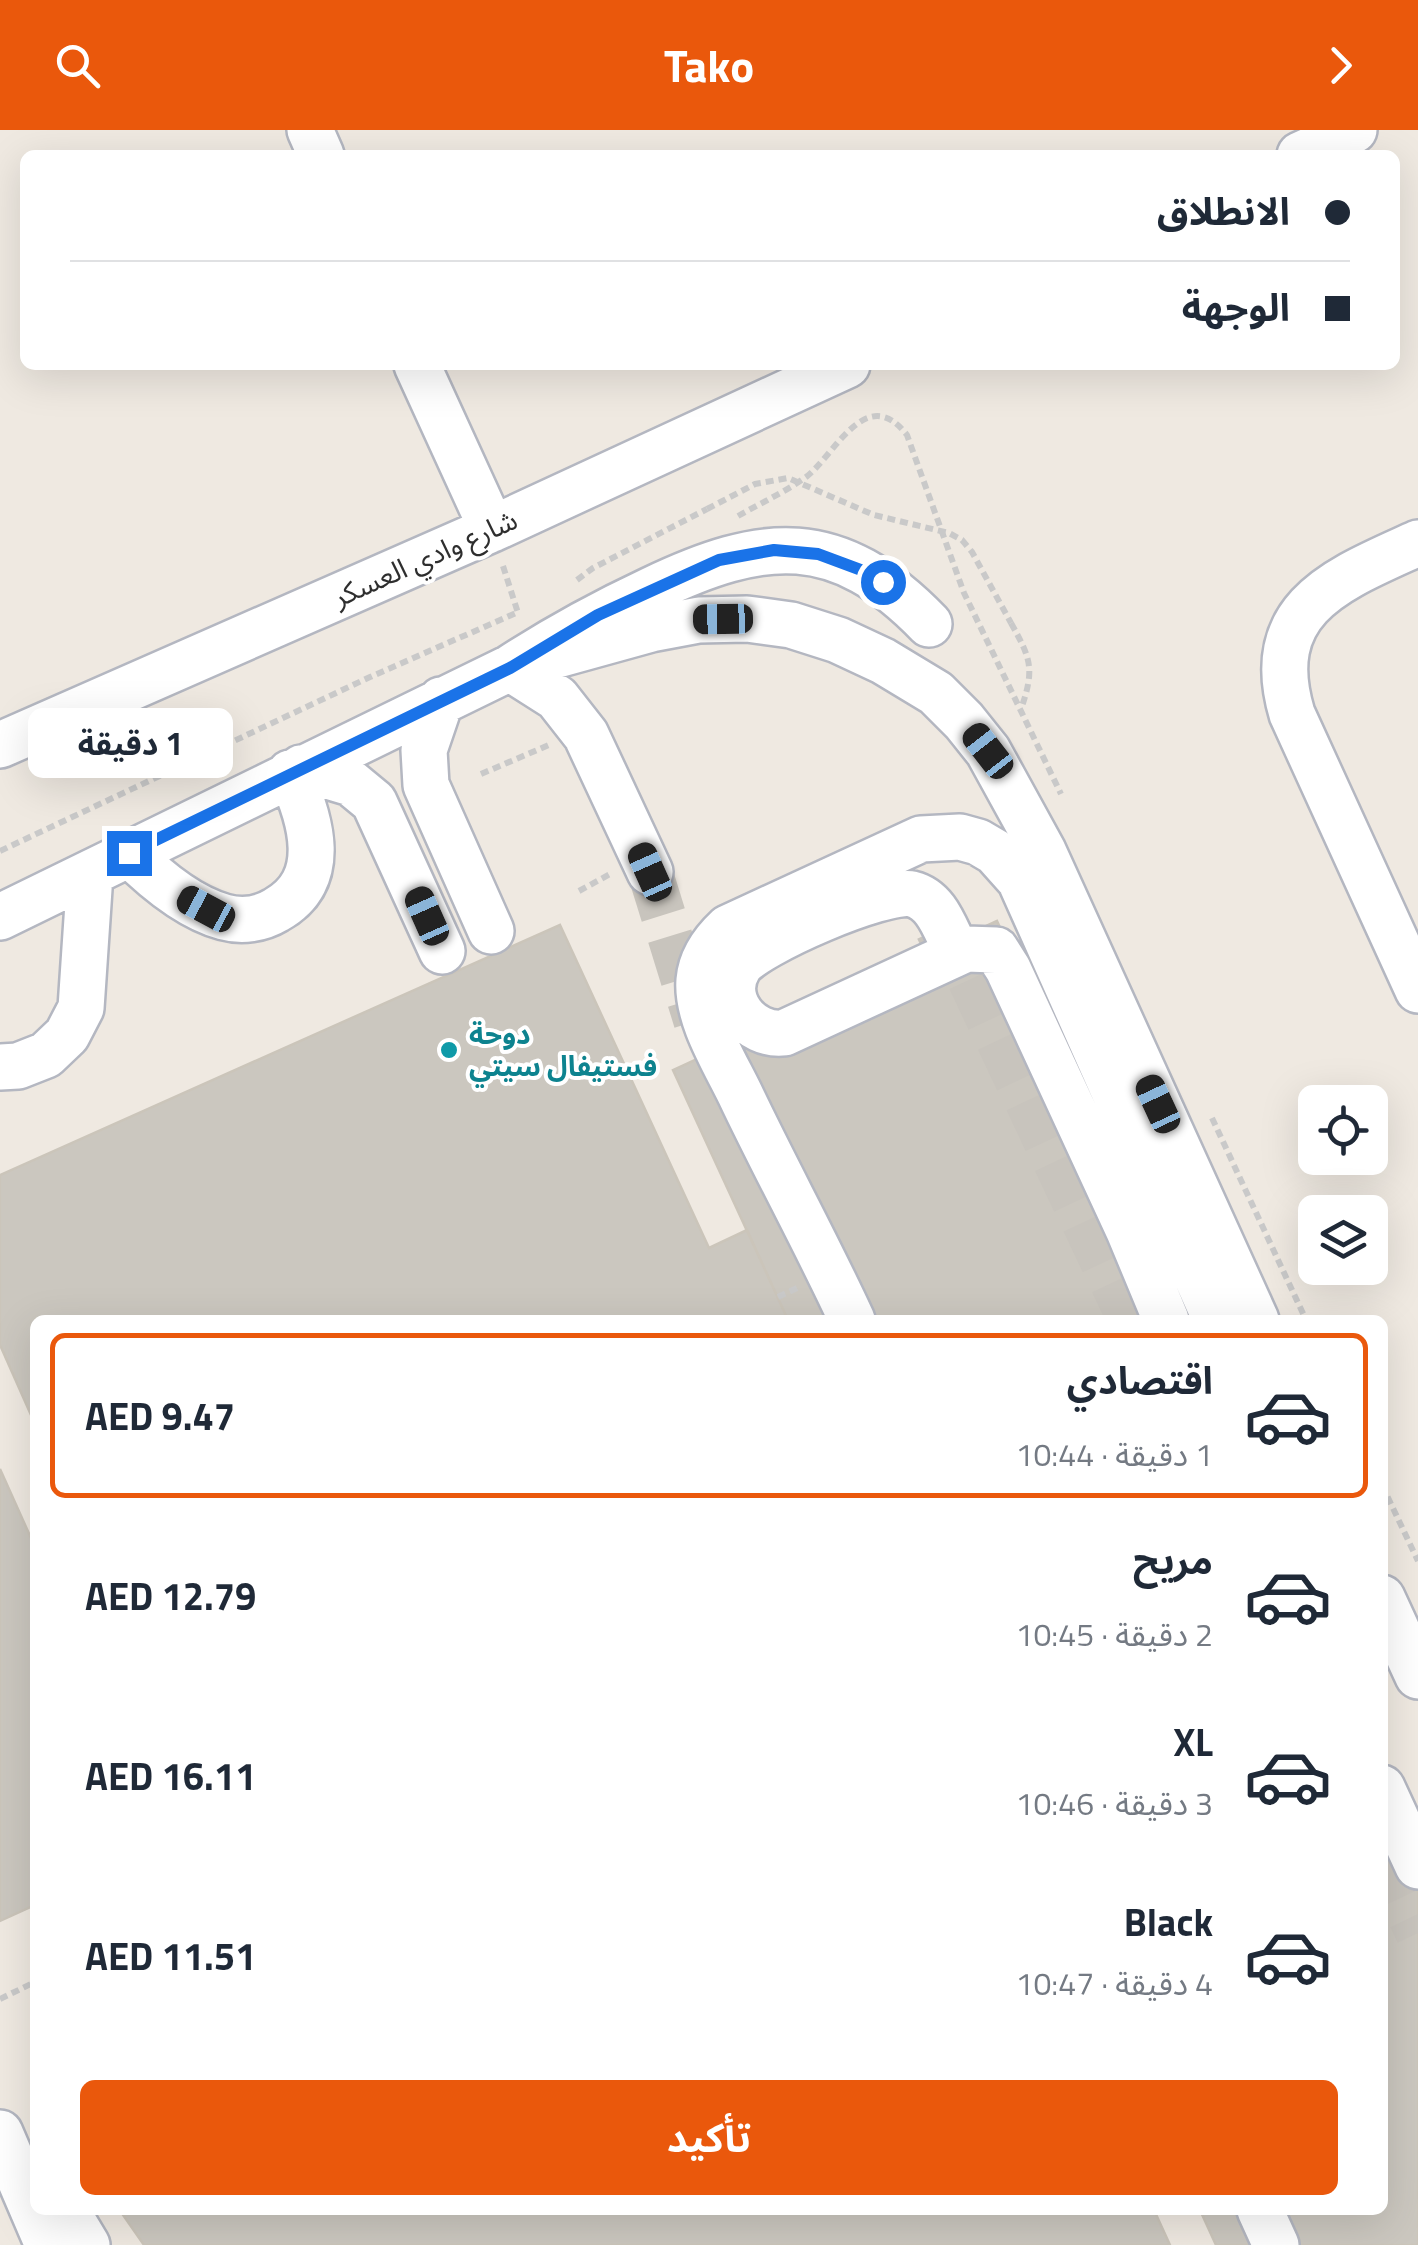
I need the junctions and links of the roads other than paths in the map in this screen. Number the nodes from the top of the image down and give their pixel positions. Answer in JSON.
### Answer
{"nodes":[{"id":1,"x":1354,"y":130,"type":"edge"},
{"id":2,"x":1311,"y":150,"type":"edge"},
{"id":3,"x":419,"y":370,"type":"edge"},
{"id":4,"x":836,"y":370,"type":"edge"},
{"id":5,"x":492,"y":529,"type":"junction"},
{"id":6,"x":1418,"y":544,"type":"edge"},
{"id":7,"x":929,"y":624,"type":"dead end"},
{"id":8,"x":510,"y":668,"type":"junction"},
{"id":9,"x":441,"y":700,"type":"junction"},
{"id":10,"x":0,"y":745,"type":"edge"},
{"id":11,"x":296,"y":771,"type":"junction"},
{"id":12,"x":109,"y":863,"type":"junction"},
{"id":13,"x":635,"y":870,"type":"tunnel mouth"},
{"id":14,"x":0,"y":917,"type":"edge"},
{"id":15,"x":490,"y":930,"type":"dead end"},
{"id":16,"x":954,"y":946,"type":"dead end"},
{"id":17,"x":442,"y":951,"type":"dead end"},
{"id":18,"x":1418,"y":990,"type":"edge"},
{"id":19,"x":0,"y":1067,"type":"edge"},
{"id":20,"x":850,"y":1315,"type":"edge"},
{"id":21,"x":1164,"y":1315,"type":"edge"},
{"id":22,"x":1214,"y":1315,"type":"edge"},
{"id":23,"x":1254,"y":1315,"type":"edge"},
{"id":24,"x":1388,"y":1611,"type":"edge"},
{"id":25,"x":1388,"y":1660,"type":"edge"},
{"id":26,"x":1418,"y":1678,"type":"edge"},
{"id":27,"x":1388,"y":1801,"type":"edge"},
{"id":28,"x":1418,"y":1866,"type":"edge"},
{"id":29,"x":0,"y":2110,"type":"edge"},
{"id":30,"x":0,"y":2133,"type":"edge"},
{"id":31,"x":30,"y":2142,"type":"edge"},
{"id":32,"x":30,"y":2203,"type":"edge"},
{"id":33,"x":35,"y":2215,"type":"edge"},
{"id":34,"x":69,"y":2215,"type":"edge"},
{"id":35,"x":1262,"y":2215,"type":"edge"},
{"id":36,"x":48,"y":2245,"type":"edge"},
{"id":37,"x":88,"y":2245,"type":"edge"},
{"id":38,"x":1276,"y":2245,"type":"edge"}],
"edges":[{"from":1,"to":2,"type":"street"},
{"from":3,"to":5,"type":"street"},
{"from":4,"to":5,"type":"street","name":"شارع وادي العسكر"},
{"from":5,"to":10,"type":"street","name":"شارع وادي العسكر"},
{"from":6,"to":18,"type":"street"},
{"from":7,"to":8,"type":"street"},
{"from":8,"to":9,"type":"street"},
{"from":8,"to":13,"type":"street"},
{"from":8,"to":23,"type":"street"},
{"from":9,"to":11,"type":"street"},
{"from":9,"to":15,"type":"street"},
{"from":11,"to":12,"type":"street"},
{"from":11,"to":12,"type":"street"},
{"from":11,"to":17,"type":"street"},
{"from":12,"to":14,"type":"street"},
{"from":12,"to":19,"type":"street"},
{"from":16,"to":21,"type":"street"},
{"from":20,"to":22,"type":"street"},
{"from":24,"to":26,"type":"street"},
{"from":25,"to":26,"type":"street"},
{"from":27,"to":28,"type":"street"},
{"from":29,"to":31,"type":"street"},
{"from":30,"to":32,"type":"street"},
{"from":33,"to":36,"type":"street"},
{"from":34,"to":37,"type":"street"},
{"from":35,"to":38,"type":"street"}]}
